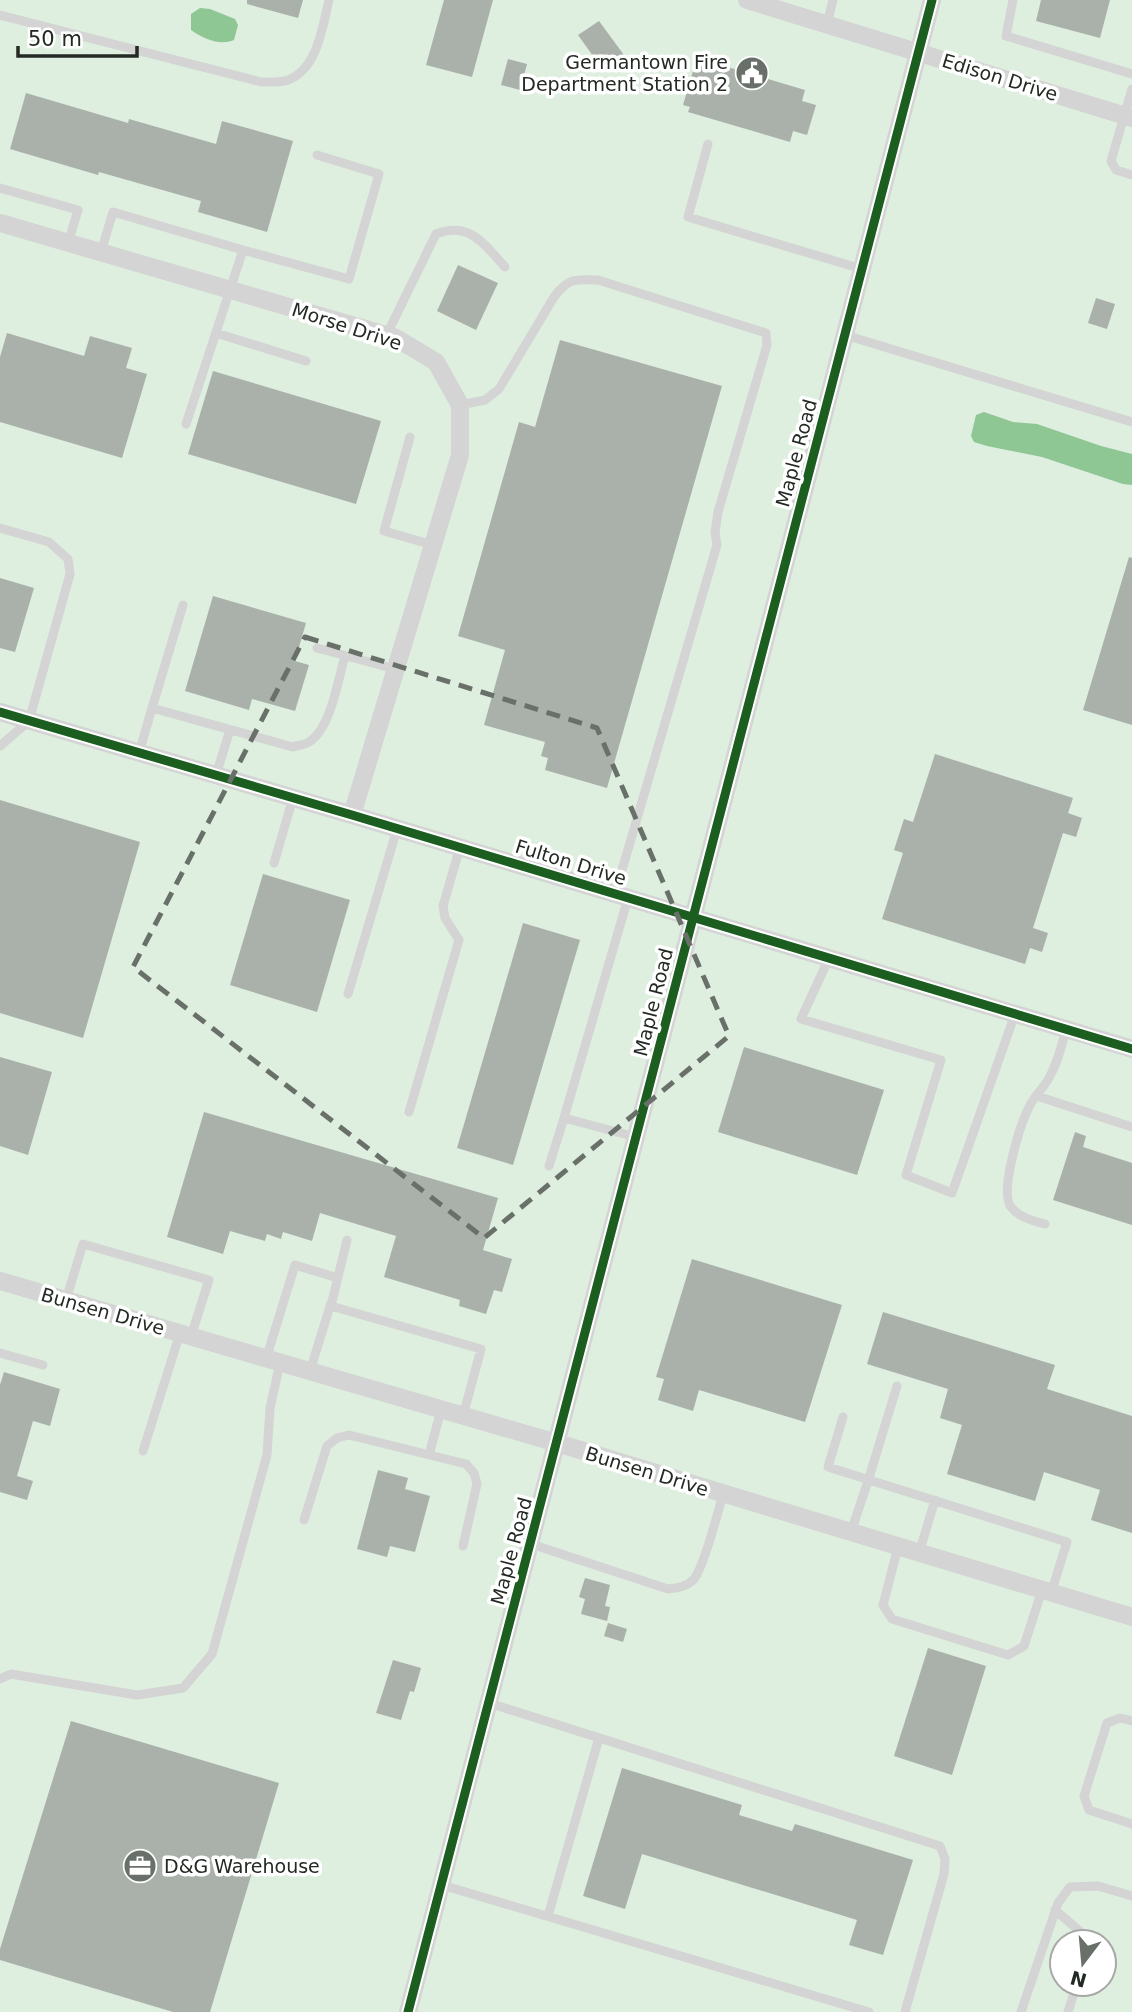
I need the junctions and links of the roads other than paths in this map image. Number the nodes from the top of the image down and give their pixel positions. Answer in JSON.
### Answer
{"nodes":[{"id":1,"x":329,"y":0,"type":"edge"},
{"id":2,"x":747,"y":0,"type":"edge"},
{"id":3,"x":833,"y":0,"type":"edge"},
{"id":4,"x":932,"y":0,"type":"edge"},
{"id":5,"x":1013,"y":0,"type":"edge"},
{"id":6,"x":0,"y":15,"type":"edge"},
{"id":7,"x":827,"y":24,"type":"junction"},
{"id":8,"x":919,"y":51,"type":"junction"},
{"id":9,"x":1132,"y":74,"type":"edge"},
{"id":10,"x":1132,"y":89,"type":"edge"},
{"id":11,"x":1128,"y":116,"type":"edge"},
{"id":12,"x":708,"y":144,"type":"dead end"},
{"id":13,"x":317,"y":155,"type":"dead end"},
{"id":14,"x":1132,"y":175,"type":"edge"},
{"id":15,"x":0,"y":188,"type":"edge"},
{"id":16,"x":0,"y":223,"type":"edge"},
{"id":17,"x":68,"y":243,"type":"junction"},
{"id":18,"x":243,"y":250,"type":"junction"},
{"id":19,"x":101,"y":252,"type":"junction"},
{"id":20,"x":505,"y":267,"type":"dead end"},
{"id":21,"x":862,"y":269,"type":"junction"},
{"id":22,"x":230,"y":290,"type":"junction"},
{"id":23,"x":216,"y":333,"type":"junction"},
{"id":24,"x":386,"y":335,"type":"junction"},
{"id":25,"x":845,"y":335,"type":"junction"},
{"id":26,"x":306,"y":361,"type":"dead end"},
{"id":27,"x":460,"y":405,"type":"junction"},
{"id":28,"x":1132,"y":422,"type":"edge"},
{"id":29,"x":186,"y":424,"type":"dead end"},
{"id":30,"x":410,"y":437,"type":"dead end"},
{"id":31,"x":0,"y":528,"type":"edge"},
{"id":32,"x":433,"y":545,"type":"junction"},
{"id":33,"x":183,"y":605,"type":"dead end"},
{"id":34,"x":317,"y":648,"type":"dead end"},
{"id":35,"x":345,"y":656,"type":"junction"},
{"id":36,"x":396,"y":669,"type":"junction"},
{"id":37,"x":152,"y":708,"type":"junction"},
{"id":38,"x":0,"y":712,"type":"edge"},
{"id":39,"x":29,"y":721,"type":"junction"},
{"id":40,"x":230,"y":730,"type":"junction"},
{"id":41,"x":0,"y":746,"type":"edge"},
{"id":42,"x":139,"y":753,"type":"junction"},
{"id":43,"x":216,"y":775,"type":"junction"},
{"id":44,"x":293,"y":798,"type":"junction"},
{"id":45,"x":352,"y":815,"type":"junction"},
{"id":46,"x":397,"y":829,"type":"junction"},
{"id":47,"x":460,"y":847,"type":"junction"},
{"id":48,"x":274,"y":863,"type":"dead end"},
{"id":49,"x":622,"y":896,"type":"junction"},
{"id":50,"x":693,"y":917,"type":"junction"},
{"id":51,"x":829,"y":958,"type":"junction"},
{"id":52,"x":348,"y":994,"type":"dead end"},
{"id":53,"x":1015,"y":1014,"type":"junction"},
{"id":54,"x":1066,"y":1029,"type":"junction"},
{"id":55,"x":1132,"y":1049,"type":"edge"},
{"id":56,"x":1037,"y":1096,"type":"junction"},
{"id":57,"x":409,"y":1112,"type":"dead end"},
{"id":58,"x":564,"y":1118,"type":"junction"},
{"id":59,"x":1132,"y":1128,"type":"edge"},
{"id":60,"x":636,"y":1137,"type":"junction"},
{"id":61,"x":549,"y":1166,"type":"dead end"},
{"id":62,"x":1045,"y":1224,"type":"dead end"},
{"id":63,"x":348,"y":1240,"type":"dead end"},
{"id":64,"x":338,"y":1278,"type":"junction"},
{"id":65,"x":0,"y":1281,"type":"edge"},
{"id":66,"x":66,"y":1300,"type":"junction"},
{"id":67,"x":331,"y":1303,"type":"junction"},
{"id":68,"x":186,"y":1335,"type":"junction"},
{"id":69,"x":0,"y":1353,"type":"edge"},
{"id":70,"x":273,"y":1361,"type":"junction"},
{"id":71,"x":43,"y":1365,"type":"dead end"},
{"id":72,"x":310,"y":1371,"type":"junction"},
{"id":73,"x":897,"y":1386,"type":"dead end"},
{"id":74,"x":442,"y":1410,"type":"junction"},
{"id":75,"x":463,"y":1416,"type":"junction"},
{"id":76,"x":842,"y":1417,"type":"dead end"},
{"id":77,"x":558,"y":1443,"type":"junction"},
{"id":78,"x":143,"y":1451,"type":"dead end"},
{"id":79,"x":429,"y":1455,"type":"junction"},
{"id":80,"x":868,"y":1481,"type":"junction"},
{"id":81,"x":723,"y":1494,"type":"junction"},
{"id":82,"x":935,"y":1500,"type":"junction"},
{"id":83,"x":304,"y":1520,"type":"dead end"},
{"id":84,"x":850,"y":1532,"type":"junction"},
{"id":85,"x":531,"y":1544,"type":"junction"},
{"id":86,"x":463,"y":1546,"type":"dead end"},
{"id":87,"x":898,"y":1547,"type":"junction"},
{"id":88,"x":919,"y":1553,"type":"junction"},
{"id":89,"x":1046,"y":1592,"type":"junction"},
{"id":90,"x":1132,"y":1617,"type":"edge"},
{"id":91,"x":0,"y":1679,"type":"edge"},
{"id":92,"x":489,"y":1703,"type":"junction"},
{"id":93,"x":1132,"y":1721,"type":"edge"},
{"id":94,"x":599,"y":1738,"type":"junction"},
{"id":95,"x":1132,"y":1824,"type":"edge"},
{"id":96,"x":442,"y":1885,"type":"junction"},
{"id":97,"x":1132,"y":1896,"type":"edge"},
{"id":98,"x":1055,"y":1910,"type":"junction"},
{"id":99,"x":548,"y":1916,"type":"junction"},
{"id":100,"x":1076,"y":1928,"type":"edge"},
{"id":101,"x":408,"y":2012,"type":"edge"},
{"id":102,"x":869,"y":2012,"type":"edge"},
{"id":103,"x":905,"y":2012,"type":"edge"},
{"id":104,"x":1021,"y":2012,"type":"edge"}],
"edges":[{"from":1,"to":6,"type":"lane"},
{"from":2,"to":7,"type":"street","name":"Edison Drive"},
{"from":3,"to":7,"type":"lane"},
{"from":4,"to":8,"type":"street","name":"Maple Road"},
{"from":5,"to":9,"type":"lane"},
{"from":7,"to":8,"type":"street","name":"Edison Drive"},
{"from":8,"to":11,"type":"street","name":"Edison Drive"},
{"from":8,"to":21,"type":"street","name":"Maple Road"},
{"from":10,"to":11,"type":"lane"},
{"from":11,"to":14,"type":"lane"},
{"from":12,"to":21,"type":"lane"},
{"from":13,"to":18,"type":"lane"},
{"from":15,"to":17,"type":"lane"},
{"from":16,"to":17,"type":"street","name":"Morse Drive"},
{"from":17,"to":19,"type":"street","name":"Morse Drive"},
{"from":18,"to":19,"type":"lane"},
{"from":18,"to":22,"type":"lane"},
{"from":19,"to":22,"type":"street","name":"Morse Drive"},
{"from":20,"to":24,"type":"lane"},
{"from":21,"to":25,"type":"street","name":"Maple Road"},
{"from":22,"to":23,"type":"lane"},
{"from":22,"to":24,"type":"street","name":"Morse Drive"},
{"from":23,"to":26,"type":"lane"},
{"from":23,"to":29,"type":"lane"},
{"from":24,"to":27,"type":"street","name":"Morse Drive"},
{"from":25,"to":28,"type":"lane"},
{"from":25,"to":50,"type":"street","name":"Maple Road"},
{"from":27,"to":32,"type":"street","name":"Morse Drive"},
{"from":27,"to":49,"type":"lane"},
{"from":30,"to":32,"type":"lane"},
{"from":31,"to":39,"type":"lane"},
{"from":32,"to":36,"type":"street","name":"Morse Drive"},
{"from":33,"to":37,"type":"lane"},
{"from":34,"to":35,"type":"lane"},
{"from":35,"to":36,"type":"lane"},
{"from":35,"to":40,"type":"lane"},
{"from":36,"to":45,"type":"street","name":"Morse Drive"},
{"from":37,"to":40,"type":"lane"},
{"from":37,"to":42,"type":"lane"},
{"from":38,"to":39,"type":"street","name":"Fulton Drive"},
{"from":39,"to":41,"type":"lane"},
{"from":39,"to":42,"type":"street","name":"Fulton Drive"},
{"from":40,"to":43,"type":"lane"},
{"from":42,"to":43,"type":"street","name":"Fulton Drive"},
{"from":43,"to":44,"type":"street","name":"Fulton Drive"},
{"from":44,"to":45,"type":"street","name":"Fulton Drive"},
{"from":44,"to":48,"type":"lane"},
{"from":45,"to":46,"type":"street","name":"Fulton Drive"},
{"from":46,"to":47,"type":"street","name":"Fulton Drive"},
{"from":46,"to":52,"type":"lane"},
{"from":47,"to":49,"type":"street","name":"Fulton Drive"},
{"from":47,"to":57,"type":"lane"},
{"from":49,"to":50,"type":"street","name":"Fulton Drive"},
{"from":49,"to":58,"type":"lane"},
{"from":50,"to":51,"type":"street","name":"Fulton Drive"},
{"from":50,"to":60,"type":"street","name":"Maple Road"},
{"from":51,"to":53,"type":"street","name":"Fulton Drive"},
{"from":51,"to":53,"type":"lane"},
{"from":53,"to":54,"type":"street","name":"Fulton Drive"},
{"from":54,"to":55,"type":"street","name":"Fulton Drive"},
{"from":54,"to":56,"type":"lane"},
{"from":56,"to":59,"type":"lane"},
{"from":56,"to":62,"type":"lane"},
{"from":58,"to":60,"type":"lane"},
{"from":58,"to":61,"type":"lane"},
{"from":60,"to":77,"type":"street","name":"Maple Road"},
{"from":63,"to":64,"type":"lane"},
{"from":64,"to":67,"type":"lane"},
{"from":64,"to":70,"type":"lane"},
{"from":65,"to":66,"type":"street","name":"Bunsen Drive"},
{"from":66,"to":68,"type":"street","name":"Bunsen Drive"},
{"from":66,"to":68,"type":"lane"},
{"from":67,"to":72,"type":"lane"},
{"from":67,"to":75,"type":"lane"},
{"from":68,"to":70,"type":"street","name":"Bunsen Drive"},
{"from":68,"to":78,"type":"lane"},
{"from":69,"to":71,"type":"lane"},
{"from":70,"to":72,"type":"street","name":"Bunsen Drive"},
{"from":70,"to":91,"type":"lane"},
{"from":72,"to":74,"type":"street","name":"Bunsen Drive"},
{"from":73,"to":80,"type":"lane"},
{"from":74,"to":75,"type":"street","name":"Bunsen Drive"},
{"from":74,"to":79,"type":"lane"},
{"from":75,"to":77,"type":"street","name":"Bunsen Drive"},
{"from":76,"to":80,"type":"lane"},
{"from":77,"to":81,"type":"street","name":"Bunsen Drive"},
{"from":77,"to":85,"type":"street","name":"Maple Road"},
{"from":79,"to":83,"type":"lane"},
{"from":79,"to":86,"type":"lane"},
{"from":80,"to":82,"type":"lane"},
{"from":80,"to":84,"type":"lane"},
{"from":81,"to":84,"type":"street","name":"Bunsen Drive"},
{"from":81,"to":85,"type":"lane"},
{"from":82,"to":88,"type":"lane"},
{"from":82,"to":89,"type":"lane"},
{"from":84,"to":87,"type":"street","name":"Bunsen Drive"},
{"from":85,"to":92,"type":"street","name":"Maple Road"},
{"from":87,"to":88,"type":"street","name":"Bunsen Drive"},
{"from":87,"to":89,"type":"lane"},
{"from":88,"to":89,"type":"street","name":"Bunsen Drive"},
{"from":89,"to":90,"type":"street","name":"Bunsen Drive"},
{"from":92,"to":94,"type":"lane"},
{"from":92,"to":96,"type":"street","name":"Maple Road"},
{"from":93,"to":95,"type":"lane"},
{"from":94,"to":99,"type":"lane"},
{"from":94,"to":103,"type":"lane"},
{"from":96,"to":99,"type":"lane"},
{"from":96,"to":101,"type":"street","name":"Maple Road"},
{"from":97,"to":98,"type":"lane"},
{"from":98,"to":100,"type":"lane"},
{"from":98,"to":104,"type":"lane"},
{"from":99,"to":102,"type":"lane"}]}
